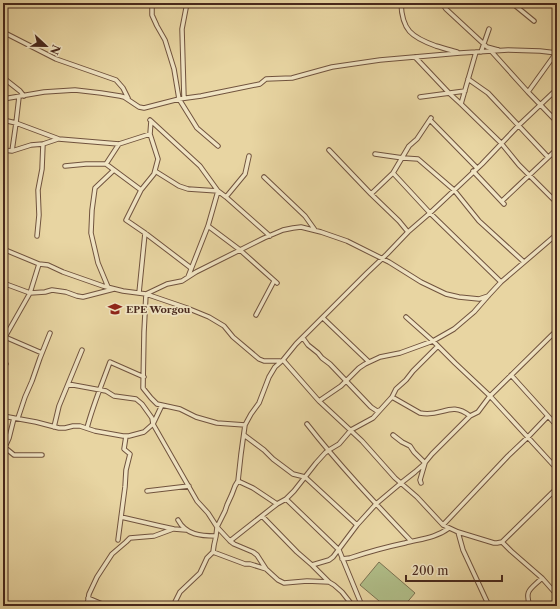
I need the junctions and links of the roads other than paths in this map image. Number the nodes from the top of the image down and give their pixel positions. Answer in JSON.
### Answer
{"nodes":[{"id":1,"x":152,"y":3,"type":"edge"},
{"id":2,"x":187,"y":3,"type":"edge"},
{"id":3,"x":401,"y":3,"type":"edge"},
{"id":4,"x":442,"y":3,"type":"edge"},
{"id":5,"x":512,"y":3,"type":"edge"},
{"id":6,"x":534,"y":21,"type":"dead end"},
{"id":7,"x":489,"y":29,"type":"dead end"},
{"id":8,"x":3,"y":32,"type":"edge"},
{"id":9,"x":484,"y":44,"type":"junction"},
{"id":10,"x":500,"y":50,"type":"junction"},
{"id":11,"x":460,"y":52,"type":"junction"},
{"id":12,"x":476,"y":52,"type":"junction"},
{"id":13,"x":482,"y":52,"type":"junction"},
{"id":14,"x":492,"y":52,"type":"junction"},
{"id":15,"x":557,"y":53,"type":"edge"},
{"id":16,"x":416,"y":57,"type":"junction"},
{"id":17,"x":468,"y":78,"type":"junction"},
{"id":18,"x":6,"y":80,"type":"dead end"},
{"id":19,"x":464,"y":91,"type":"junction"},
{"id":20,"x":556,"y":91,"type":"edge"},
{"id":21,"x":528,"y":92,"type":"junction"},
{"id":22,"x":449,"y":93,"type":"junction"},
{"id":23,"x":22,"y":96,"type":"junction"},
{"id":24,"x":420,"y":97,"type":"dead end"},
{"id":25,"x":184,"y":98,"type":"junction"},
{"id":26,"x":3,"y":99,"type":"edge"},
{"id":27,"x":128,"y":99,"type":"junction"},
{"id":28,"x":179,"y":99,"type":"junction"},
{"id":29,"x":461,"y":104,"type":"junction"},
{"id":30,"x":540,"y":105,"type":"junction"},
{"id":31,"x":3,"y":120,"type":"edge"},
{"id":32,"x":557,"y":122,"type":"edge"},
{"id":33,"x":16,"y":123,"type":"junction"},
{"id":34,"x":518,"y":126,"type":"junction"},
{"id":35,"x":150,"y":134,"type":"junction"},
{"id":36,"x":59,"y":139,"type":"junction"},
{"id":37,"x":501,"y":143,"type":"junction"},
{"id":38,"x":42,"y":144,"type":"junction"},
{"id":39,"x":119,"y":144,"type":"junction"},
{"id":40,"x":218,"y":146,"type":"dead end"},
{"id":41,"x":557,"y":149,"type":"edge"},
{"id":42,"x":3,"y":150,"type":"edge"},
{"id":43,"x":329,"y":150,"type":"dead end"},
{"id":44,"x":12,"y":151,"type":"junction"},
{"id":45,"x":375,"y":154,"type":"dead end"},
{"id":46,"x":249,"y":156,"type":"dead end"},
{"id":47,"x":548,"y":157,"type":"junction"},
{"id":48,"x":403,"y":158,"type":"junction"},
{"id":49,"x":106,"y":164,"type":"junction"},
{"id":50,"x":65,"y":166,"type":"dead end"},
{"id":51,"x":477,"y":168,"type":"junction"},
{"id":52,"x":114,"y":170,"type":"junction"},
{"id":53,"x":155,"y":171,"type":"junction"},
{"id":54,"x":473,"y":171,"type":"junction"},
{"id":55,"x":393,"y":173,"type":"junction"},
{"id":56,"x":529,"y":175,"type":"junction"},
{"id":57,"x":264,"y":177,"type":"dead end"},
{"id":58,"x":141,"y":190,"type":"junction"},
{"id":59,"x":454,"y":190,"type":"junction"},
{"id":60,"x":218,"y":191,"type":"junction"},
{"id":61,"x":371,"y":194,"type":"junction"},
{"id":62,"x":226,"y":197,"type":"junction"},
{"id":63,"x":557,"y":203,"type":"edge"},
{"id":64,"x":430,"y":213,"type":"junction"},
{"id":65,"x":208,"y":226,"type":"junction"},
{"id":66,"x":316,"y":231,"type":"junction"},
{"id":67,"x":408,"y":232,"type":"junction"},
{"id":68,"x":145,"y":233,"type":"junction"},
{"id":69,"x":557,"y":234,"type":"edge"},
{"id":70,"x":37,"y":236,"type":"dead end"},
{"id":71,"x":270,"y":236,"type":"junction"},
{"id":72,"x":3,"y":249,"type":"edge"},
{"id":73,"x":240,"y":250,"type":"junction"},
{"id":74,"x":382,"y":259,"type":"junction"},
{"id":75,"x":524,"y":262,"type":"junction"},
{"id":76,"x":39,"y":264,"type":"junction"},
{"id":77,"x":191,"y":268,"type":"junction"},
{"id":78,"x":187,"y":278,"type":"junction"},
{"id":79,"x":501,"y":282,"type":"junction"},
{"id":80,"x":3,"y":283,"type":"edge"},
{"id":81,"x":108,"y":287,"type":"junction"},
{"id":82,"x":114,"y":289,"type":"junction"},
{"id":83,"x":30,"y":293,"type":"junction"},
{"id":84,"x":139,"y":293,"type":"junction"},
{"id":85,"x":146,"y":294,"type":"junction"},
{"id":86,"x":488,"y":296,"type":"junction"},
{"id":87,"x":256,"y":315,"type":"dead end"},
{"id":88,"x":406,"y":317,"type":"dead end"},
{"id":89,"x":323,"y":318,"type":"junction"},
{"id":90,"x":557,"y":330,"type":"edge"},
{"id":91,"x":50,"y":333,"type":"dead end"},
{"id":92,"x":303,"y":338,"type":"junction"},
{"id":93,"x":433,"y":341,"type":"junction"},
{"id":94,"x":438,"y":346,"type":"junction"},
{"id":95,"x":82,"y":350,"type":"dead end"},
{"id":96,"x":42,"y":353,"type":"junction"},
{"id":97,"x":282,"y":361,"type":"junction"},
{"id":98,"x":369,"y":362,"type":"junction"},
{"id":99,"x":511,"y":375,"type":"junction"},
{"id":100,"x":144,"y":377,"type":"junction"},
{"id":101,"x":347,"y":382,"type":"junction"},
{"id":102,"x":68,"y":384,"type":"junction"},
{"id":103,"x":100,"y":390,"type":"junction"},
{"id":104,"x":490,"y":396,"type":"junction"},
{"id":105,"x":392,"y":397,"type":"junction"},
{"id":106,"x":319,"y":401,"type":"junction"},
{"id":107,"x":162,"y":405,"type":"junction"},
{"id":108,"x":380,"y":410,"type":"junction"},
{"id":109,"x":3,"y":416,"type":"edge"},
{"id":110,"x":470,"y":416,"type":"junction"},
{"id":111,"x":548,"y":416,"type":"junction"},
{"id":112,"x":16,"y":418,"type":"junction"},
{"id":113,"x":154,"y":424,"type":"junction"},
{"id":114,"x":307,"y":424,"type":"dead end"},
{"id":115,"x":245,"y":425,"type":"junction"},
{"id":116,"x":557,"y":426,"type":"edge"},
{"id":117,"x":54,"y":427,"type":"junction"},
{"id":118,"x":87,"y":428,"type":"junction"},
{"id":119,"x":351,"y":430,"type":"junction"},
{"id":120,"x":244,"y":435,"type":"junction"},
{"id":121,"x":393,"y":435,"type":"dead end"},
{"id":122,"x":126,"y":436,"type":"junction"},
{"id":123,"x":528,"y":437,"type":"junction"},
{"id":124,"x":4,"y":448,"type":"edge"},
{"id":125,"x":329,"y":450,"type":"junction"},
{"id":126,"x":42,"y":455,"type":"dead end"},
{"id":127,"x":425,"y":463,"type":"junction"},
{"id":128,"x":557,"y":469,"type":"edge"},
{"id":129,"x":305,"y":477,"type":"junction"},
{"id":130,"x":238,"y":481,"type":"junction"},
{"id":131,"x":401,"y":483,"type":"junction"},
{"id":132,"x":421,"y":483,"type":"dead end"},
{"id":133,"x":189,"y":486,"type":"junction"},
{"id":134,"x":557,"y":488,"type":"edge"},
{"id":135,"x":147,"y":491,"type":"dead end"},
{"id":136,"x":286,"y":499,"type":"junction"},
{"id":137,"x":277,"y":504,"type":"junction"},
{"id":138,"x":376,"y":504,"type":"junction"},
{"id":139,"x":121,"y":516,"type":"junction"},
{"id":140,"x":262,"y":516,"type":"junction"},
{"id":141,"x":178,"y":520,"type":"dead end"},
{"id":142,"x":358,"y":525,"type":"junction"},
{"id":143,"x":443,"y":525,"type":"junction"},
{"id":144,"x":217,"y":527,"type":"junction"},
{"id":145,"x":449,"y":528,"type":"junction"},
{"id":146,"x":173,"y":529,"type":"junction"},
{"id":147,"x":186,"y":530,"type":"junction"},
{"id":148,"x":458,"y":532,"type":"junction"},
{"id":149,"x":216,"y":536,"type":"junction"},
{"id":150,"x":118,"y":540,"type":"dead end"},
{"id":151,"x":230,"y":541,"type":"junction"},
{"id":152,"x":411,"y":541,"type":"junction"},
{"id":153,"x":502,"y":542,"type":"junction"},
{"id":154,"x":339,"y":550,"type":"junction"},
{"id":155,"x":213,"y":552,"type":"junction"},
{"id":156,"x":342,"y":559,"type":"junction"},
{"id":157,"x":312,"y":565,"type":"junction"},
{"id":158,"x":266,"y":569,"type":"junction"},
{"id":159,"x":542,"y":578,"type":"junction"},
{"id":160,"x":329,"y":582,"type":"junction"},
{"id":161,"x":557,"y":595,"type":"edge"},
{"id":162,"x":88,"y":598,"type":"junction"},
{"id":163,"x":87,"y":606,"type":"edge"},
{"id":164,"x":107,"y":606,"type":"edge"},
{"id":165,"x":173,"y":606,"type":"edge"},
{"id":166,"x":353,"y":606,"type":"edge"},
{"id":167,"x":362,"y":606,"type":"edge"},
{"id":168,"x":489,"y":606,"type":"edge"},
{"id":169,"x":530,"y":606,"type":"edge"}],
"edges":[{"from":1,"to":28,"type":"street"},
{"from":2,"to":25,"type":"street"},
{"from":3,"to":11,"type":"street"},
{"from":4,"to":9,"type":"street"},
{"from":5,"to":6,"type":"street"},
{"from":7,"to":9,"type":"street"},
{"from":8,"to":27,"type":"street"},
{"from":9,"to":10,"type":"street"},
{"from":9,"to":13,"type":"street"},
{"from":10,"to":14,"type":"street"},
{"from":10,"to":15,"type":"street"},
{"from":11,"to":12,"type":"street"},
{"from":11,"to":16,"type":"street"},
{"from":12,"to":13,"type":"street"},
{"from":12,"to":17,"type":"street"},
{"from":13,"to":14,"type":"street"},
{"from":14,"to":21,"type":"street"},
{"from":15,"to":21,"type":"street"},
{"from":16,"to":22,"type":"street"},
{"from":16,"to":25,"type":"street"},
{"from":17,"to":19,"type":"street"},
{"from":17,"to":34,"type":"street"},
{"from":18,"to":23,"type":"street"},
{"from":19,"to":22,"type":"street"},
{"from":19,"to":29,"type":"street"},
{"from":20,"to":30,"type":"street"},
{"from":21,"to":30,"type":"street"},
{"from":22,"to":24,"type":"street"},
{"from":22,"to":29,"type":"street"},
{"from":23,"to":26,"type":"street"},
{"from":23,"to":27,"type":"street"},
{"from":23,"to":33,"type":"street"},
{"from":25,"to":28,"type":"street"},
{"from":27,"to":28,"type":"street"},
{"from":28,"to":40,"type":"street"},
{"from":29,"to":37,"type":"street"},
{"from":30,"to":32,"type":"street"},
{"from":30,"to":34,"type":"street"},
{"from":31,"to":33,"type":"street"},
{"from":33,"to":36,"type":"street"},
{"from":33,"to":44,"type":"street"},
{"from":34,"to":37,"type":"street"},
{"from":34,"to":47,"type":"street"},
{"from":35,"to":39,"type":"street"},
{"from":35,"to":53,"type":"street"},
{"from":35,"to":60,"type":"street"},
{"from":36,"to":38,"type":"street"},
{"from":36,"to":39,"type":"street"},
{"from":37,"to":51,"type":"street"},
{"from":37,"to":56,"type":"street"},
{"from":38,"to":44,"type":"street"},
{"from":38,"to":70,"type":"street"},
{"from":39,"to":49,"type":"street"},
{"from":41,"to":47,"type":"street"},
{"from":42,"to":44,"type":"street"},
{"from":43,"to":61,"type":"street"},
{"from":45,"to":48,"type":"street"},
{"from":46,"to":62,"type":"street"},
{"from":47,"to":56,"type":"street"},
{"from":48,"to":51,"type":"street"},
{"from":48,"to":55,"type":"street"},
{"from":48,"to":59,"type":"street"},
{"from":49,"to":50,"type":"street"},
{"from":49,"to":52,"type":"street"},
{"from":51,"to":54,"type":"street"},
{"from":52,"to":58,"type":"street"},
{"from":52,"to":81,"type":"street"},
{"from":53,"to":58,"type":"street"},
{"from":53,"to":60,"type":"street"},
{"from":54,"to":56,"type":"street"},
{"from":54,"to":59,"type":"street"},
{"from":55,"to":61,"type":"street"},
{"from":55,"to":64,"type":"street"},
{"from":56,"to":63,"type":"street"},
{"from":57,"to":66,"type":"street"},
{"from":58,"to":68,"type":"street"},
{"from":59,"to":64,"type":"street"},
{"from":59,"to":75,"type":"street"},
{"from":60,"to":62,"type":"street"},
{"from":60,"to":65,"type":"street"},
{"from":61,"to":67,"type":"street"},
{"from":62,"to":71,"type":"street"},
{"from":64,"to":67,"type":"street"},
{"from":64,"to":79,"type":"street"},
{"from":65,"to":73,"type":"street"},
{"from":65,"to":77,"type":"street"},
{"from":66,"to":71,"type":"street"},
{"from":66,"to":74,"type":"street"},
{"from":67,"to":74,"type":"street"},
{"from":68,"to":77,"type":"street"},
{"from":68,"to":84,"type":"street"},
{"from":69,"to":75,"type":"street"},
{"from":71,"to":73,"type":"street"},
{"from":72,"to":76,"type":"street"},
{"from":73,"to":78,"type":"street"},
{"from":73,"to":87,"type":"street"},
{"from":74,"to":86,"type":"street"},
{"from":74,"to":89,"type":"street"},
{"from":75,"to":79,"type":"street"},
{"from":76,"to":81,"type":"street"},
{"from":76,"to":83,"type":"street"},
{"from":77,"to":78,"type":"street"},
{"from":78,"to":85,"type":"street"},
{"from":79,"to":86,"type":"street"},
{"from":80,"to":83,"type":"street"},
{"from":81,"to":82,"type":"street"},
{"from":82,"to":83,"type":"street"},
{"from":82,"to":84,"type":"street"},
{"from":83,"to":96,"type":"street"},
{"from":84,"to":85,"type":"street"},
{"from":85,"to":97,"type":"street"},
{"from":85,"to":100,"type":"street"},
{"from":86,"to":93,"type":"street"},
{"from":88,"to":93,"type":"street"},
{"from":89,"to":92,"type":"street"},
{"from":89,"to":98,"type":"street"},
{"from":90,"to":99,"type":"street"},
{"from":91,"to":96,"type":"street"},
{"from":92,"to":97,"type":"street"},
{"from":92,"to":101,"type":"street"},
{"from":93,"to":94,"type":"street"},
{"from":93,"to":98,"type":"street"},
{"from":94,"to":104,"type":"street"},
{"from":94,"to":105,"type":"street"},
{"from":95,"to":102,"type":"street"},
{"from":96,"to":112,"type":"street"},
{"from":97,"to":106,"type":"street"},
{"from":97,"to":115,"type":"street"},
{"from":98,"to":101,"type":"street"},
{"from":99,"to":104,"type":"street"},
{"from":99,"to":111,"type":"street"},
{"from":100,"to":103,"type":"street"},
{"from":100,"to":107,"type":"street"},
{"from":101,"to":106,"type":"street"},
{"from":101,"to":108,"type":"street"},
{"from":102,"to":103,"type":"street"},
{"from":102,"to":117,"type":"street"},
{"from":103,"to":113,"type":"street"},
{"from":103,"to":118,"type":"street"},
{"from":104,"to":110,"type":"street"},
{"from":104,"to":123,"type":"street"},
{"from":105,"to":108,"type":"street"},
{"from":105,"to":110,"type":"street"},
{"from":106,"to":119,"type":"street"},
{"from":107,"to":113,"type":"street"},
{"from":107,"to":115,"type":"street"},
{"from":108,"to":119,"type":"street"},
{"from":109,"to":112,"type":"street"},
{"from":110,"to":127,"type":"street"},
{"from":111,"to":116,"type":"street"},
{"from":111,"to":123,"type":"street"},
{"from":112,"to":117,"type":"street"},
{"from":112,"to":124,"type":"street"},
{"from":113,"to":122,"type":"street"},
{"from":113,"to":133,"type":"street"},
{"from":114,"to":125,"type":"street"},
{"from":115,"to":120,"type":"street"},
{"from":117,"to":118,"type":"street"},
{"from":118,"to":122,"type":"street"},
{"from":119,"to":125,"type":"street"},
{"from":119,"to":131,"type":"street"},
{"from":120,"to":129,"type":"street"},
{"from":120,"to":130,"type":"street"},
{"from":121,"to":127,"type":"street"},
{"from":122,"to":139,"type":"street"},
{"from":123,"to":128,"type":"street"},
{"from":123,"to":143,"type":"street"},
{"from":124,"to":126,"type":"street"},
{"from":125,"to":129,"type":"street"},
{"from":125,"to":138,"type":"street"},
{"from":127,"to":131,"type":"street"},
{"from":127,"to":132,"type":"street"},
{"from":129,"to":136,"type":"street"},
{"from":129,"to":142,"type":"street"},
{"from":130,"to":137,"type":"street"},
{"from":130,"to":144,"type":"street"},
{"from":131,"to":138,"type":"street"},
{"from":131,"to":143,"type":"street"},
{"from":133,"to":135,"type":"street"},
{"from":133,"to":144,"type":"street"},
{"from":134,"to":153,"type":"street"},
{"from":136,"to":137,"type":"street"},
{"from":136,"to":154,"type":"street"},
{"from":137,"to":140,"type":"street"},
{"from":138,"to":142,"type":"street"},
{"from":138,"to":152,"type":"street"},
{"from":139,"to":146,"type":"street"},
{"from":139,"to":150,"type":"street"},
{"from":140,"to":151,"type":"street"},
{"from":140,"to":157,"type":"street"},
{"from":141,"to":147,"type":"street"},
{"from":142,"to":154,"type":"street"},
{"from":143,"to":145,"type":"street"},
{"from":144,"to":149,"type":"street"},
{"from":144,"to":151,"type":"street"},
{"from":145,"to":148,"type":"street"},
{"from":145,"to":152,"type":"street"},
{"from":146,"to":147,"type":"street"},
{"from":146,"to":162,"type":"street"},
{"from":147,"to":149,"type":"street"},
{"from":148,"to":153,"type":"street"},
{"from":148,"to":168,"type":"street"},
{"from":149,"to":155,"type":"street"},
{"from":151,"to":158,"type":"street"},
{"from":152,"to":156,"type":"street"},
{"from":153,"to":159,"type":"street"},
{"from":154,"to":156,"type":"street"},
{"from":154,"to":157,"type":"street"},
{"from":155,"to":158,"type":"street"},
{"from":155,"to":165,"type":"street"},
{"from":156,"to":167,"type":"street"},
{"from":157,"to":160,"type":"street"},
{"from":158,"to":160,"type":"street"},
{"from":159,"to":161,"type":"street"},
{"from":159,"to":169,"type":"street"},
{"from":160,"to":166,"type":"street"},
{"from":162,"to":163,"type":"street"},
{"from":162,"to":164,"type":"street"}]}
